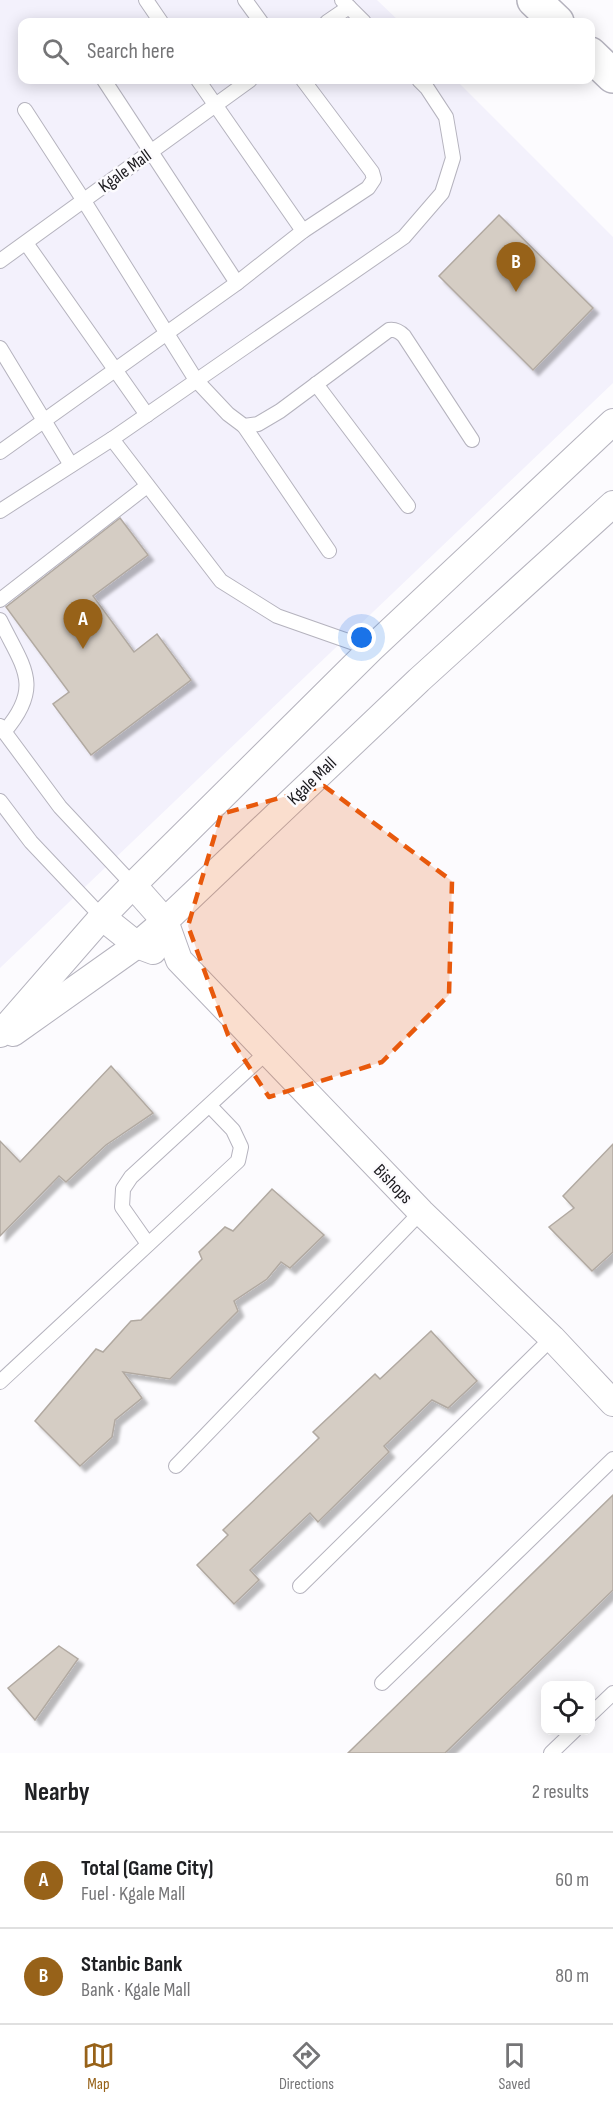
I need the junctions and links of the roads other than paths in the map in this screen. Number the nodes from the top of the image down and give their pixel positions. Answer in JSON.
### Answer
{"nodes":[{"id":1,"x":146,"y":0,"type":"edge"},
{"id":2,"x":245,"y":0,"type":"edge"},
{"id":3,"x":534,"y":0,"type":"edge"},
{"id":4,"x":345,"y":3,"type":"edge"},
{"id":5,"x":158,"y":18,"type":"edge"},
{"id":6,"x":258,"y":18,"type":"edge"},
{"id":7,"x":331,"y":18,"type":"edge"},
{"id":8,"x":360,"y":18,"type":"edge"},
{"id":9,"x":553,"y":18,"type":"edge"},
{"id":10,"x":595,"y":58,"type":"edge"},
{"id":11,"x":613,"y":76,"type":"edge"},
{"id":12,"x":107,"y":84,"type":"edge"},
{"id":13,"x":201,"y":84,"type":"edge"},
{"id":14,"x":244,"y":84,"type":"edge"},
{"id":15,"x":306,"y":84,"type":"edge"},
{"id":16,"x":422,"y":84,"type":"edge"},
{"id":17,"x":215,"y":105,"type":"junction"},
{"id":18,"x":25,"y":110,"type":"dead end"},
{"id":19,"x":151,"y":152,"type":"junction"},
{"id":20,"x":84,"y":201,"type":"junction"},
{"id":21,"x":303,"y":231,"type":"junction"},
{"id":22,"x":26,"y":243,"type":"junction"},
{"id":23,"x":0,"y":261,"type":"edge"},
{"id":24,"x":237,"y":283,"type":"junction"},
{"id":25,"x":167,"y":333,"type":"junction"},
{"id":26,"x":0,"y":348,"type":"edge"},
{"id":27,"x":115,"y":370,"type":"junction"},
{"id":28,"x":196,"y":380,"type":"junction"},
{"id":29,"x":316,"y":384,"type":"junction"},
{"id":30,"x":147,"y":415,"type":"junction"},
{"id":31,"x":44,"y":422,"type":"junction"},
{"id":32,"x":613,"y":422,"type":"edge"},
{"id":33,"x":244,"y":426,"type":"junction"},
{"id":34,"x":112,"y":439,"type":"junction"},
{"id":35,"x":472,"y":440,"type":"dead end"},
{"id":36,"x":0,"y":452,"type":"edge"},
{"id":37,"x":71,"y":465,"type":"junction"},
{"id":38,"x":147,"y":486,"type":"junction"},
{"id":39,"x":613,"y":504,"type":"edge"},
{"id":40,"x":2,"y":505,"type":"edge"},
{"id":41,"x":408,"y":506,"type":"dead end"},
{"id":42,"x":329,"y":551,"type":"dead end"},
{"id":43,"x":0,"y":600,"type":"edge"},
{"id":44,"x":0,"y":620,"type":"edge"},
{"id":45,"x":371,"y":650,"type":"junction"},
{"id":46,"x":2,"y":729,"type":"edge"},
{"id":47,"x":0,"y":801,"type":"edge"},
{"id":48,"x":133,"y":885,"type":"junction"},
{"id":49,"x":102,"y":916,"type":"junction"},
{"id":50,"x":165,"y":921,"type":"junction"},
{"id":51,"x":137,"y":945,"type":"junction"},
{"id":52,"x":179,"y":960,"type":"junction"},
{"id":53,"x":0,"y":1034,"type":"edge"},
{"id":54,"x":0,"y":1043,"type":"edge"},
{"id":55,"x":267,"y":1052,"type":"junction"},
{"id":56,"x":210,"y":1106,"type":"junction"},
{"id":57,"x":421,"y":1212,"type":"junction"},
{"id":58,"x":148,"y":1245,"type":"junction"},
{"id":59,"x":552,"y":1338,"type":"junction"},
{"id":60,"x":0,"y":1382,"type":"edge"},
{"id":61,"x":613,"y":1403,"type":"edge"},
{"id":62,"x":613,"y":1459,"type":"edge"},
{"id":63,"x":176,"y":1466,"type":"dead end"},
{"id":64,"x":300,"y":1586,"type":"dead end"},
{"id":65,"x":382,"y":1683,"type":"dead end"},
{"id":66,"x":613,"y":1693,"type":"edge"},
{"id":67,"x":595,"y":1711,"type":"edge"},
{"id":68,"x":570,"y":1735,"type":"edge"},
{"id":69,"x":551,"y":1753,"type":"edge"}],
"edges":[{"from":1,"to":5,"type":"lane"},
{"from":2,"to":6,"type":"lane"},
{"from":3,"to":9,"type":"highway"},
{"from":4,"to":7,"type":"lane"},
{"from":4,"to":8,"type":"lane"},
{"from":10,"to":11,"type":"highway"},
{"from":12,"to":19,"type":"lane"},
{"from":13,"to":17,"type":"lane"},
{"from":14,"to":17,"type":"lane","name":"Kgale Mall"},
{"from":15,"to":21,"type":"lane"},
{"from":16,"to":28,"type":"lane"},
{"from":17,"to":19,"type":"lane","name":"Kgale Mall"},
{"from":17,"to":21,"type":"lane"},
{"from":18,"to":20,"type":"lane"},
{"from":19,"to":20,"type":"lane","name":"Kgale Mall"},
{"from":19,"to":24,"type":"lane"},
{"from":20,"to":22,"type":"lane","name":"Kgale Mall"},
{"from":20,"to":25,"type":"lane"},
{"from":21,"to":24,"type":"lane"},
{"from":22,"to":23,"type":"lane","name":"Kgale Mall"},
{"from":22,"to":27,"type":"lane"},
{"from":24,"to":25,"type":"lane"},
{"from":25,"to":27,"type":"lane"},
{"from":25,"to":28,"type":"lane"},
{"from":26,"to":31,"type":"lane"},
{"from":27,"to":30,"type":"lane"},
{"from":27,"to":31,"type":"lane"},
{"from":28,"to":30,"type":"lane"},
{"from":28,"to":33,"type":"lane"},
{"from":29,"to":33,"type":"lane"},
{"from":29,"to":35,"type":"lane"},
{"from":29,"to":41,"type":"lane"},
{"from":30,"to":34,"type":"lane"},
{"from":31,"to":36,"type":"lane"},
{"from":31,"to":37,"type":"lane"},
{"from":32,"to":45,"type":"street"},
{"from":33,"to":42,"type":"lane"},
{"from":34,"to":37,"type":"lane"},
{"from":34,"to":38,"type":"lane"},
{"from":37,"to":40,"type":"lane"},
{"from":38,"to":43,"type":"lane"},
{"from":38,"to":45,"type":"lane"},
{"from":39,"to":50,"type":"street","name":"Kgale Mall"},
{"from":44,"to":46,"type":"lane"},
{"from":45,"to":48,"type":"street"},
{"from":46,"to":48,"type":"lane"},
{"from":47,"to":49,"type":"lane"},
{"from":48,"to":49,"type":"street"},
{"from":48,"to":50,"type":"street"},
{"from":49,"to":51,"type":"street","name":"Bishops"},
{"from":49,"to":53,"type":"street"},
{"from":50,"to":51,"type":"street","name":"Kgale Mall"},
{"from":50,"to":52,"type":"street","name":"Bishops"},
{"from":51,"to":52,"type":"street","name":"Bishops"},
{"from":51,"to":54,"type":"street","name":"Kgale Mall"},
{"from":52,"to":55,"type":"street","name":"Bishops"},
{"from":55,"to":56,"type":"lane"},
{"from":55,"to":57,"type":"street","name":"Bishops"},
{"from":56,"to":58,"type":"lane"},
{"from":56,"to":58,"type":"lane"},
{"from":57,"to":59,"type":"street","name":"Bishops"},
{"from":57,"to":63,"type":"lane"},
{"from":58,"to":60,"type":"lane"},
{"from":59,"to":61,"type":"street","name":"Bishops"},
{"from":59,"to":64,"type":"lane"},
{"from":62,"to":65,"type":"lane"},
{"from":66,"to":67,"type":"lane"},
{"from":68,"to":69,"type":"lane"}]}
